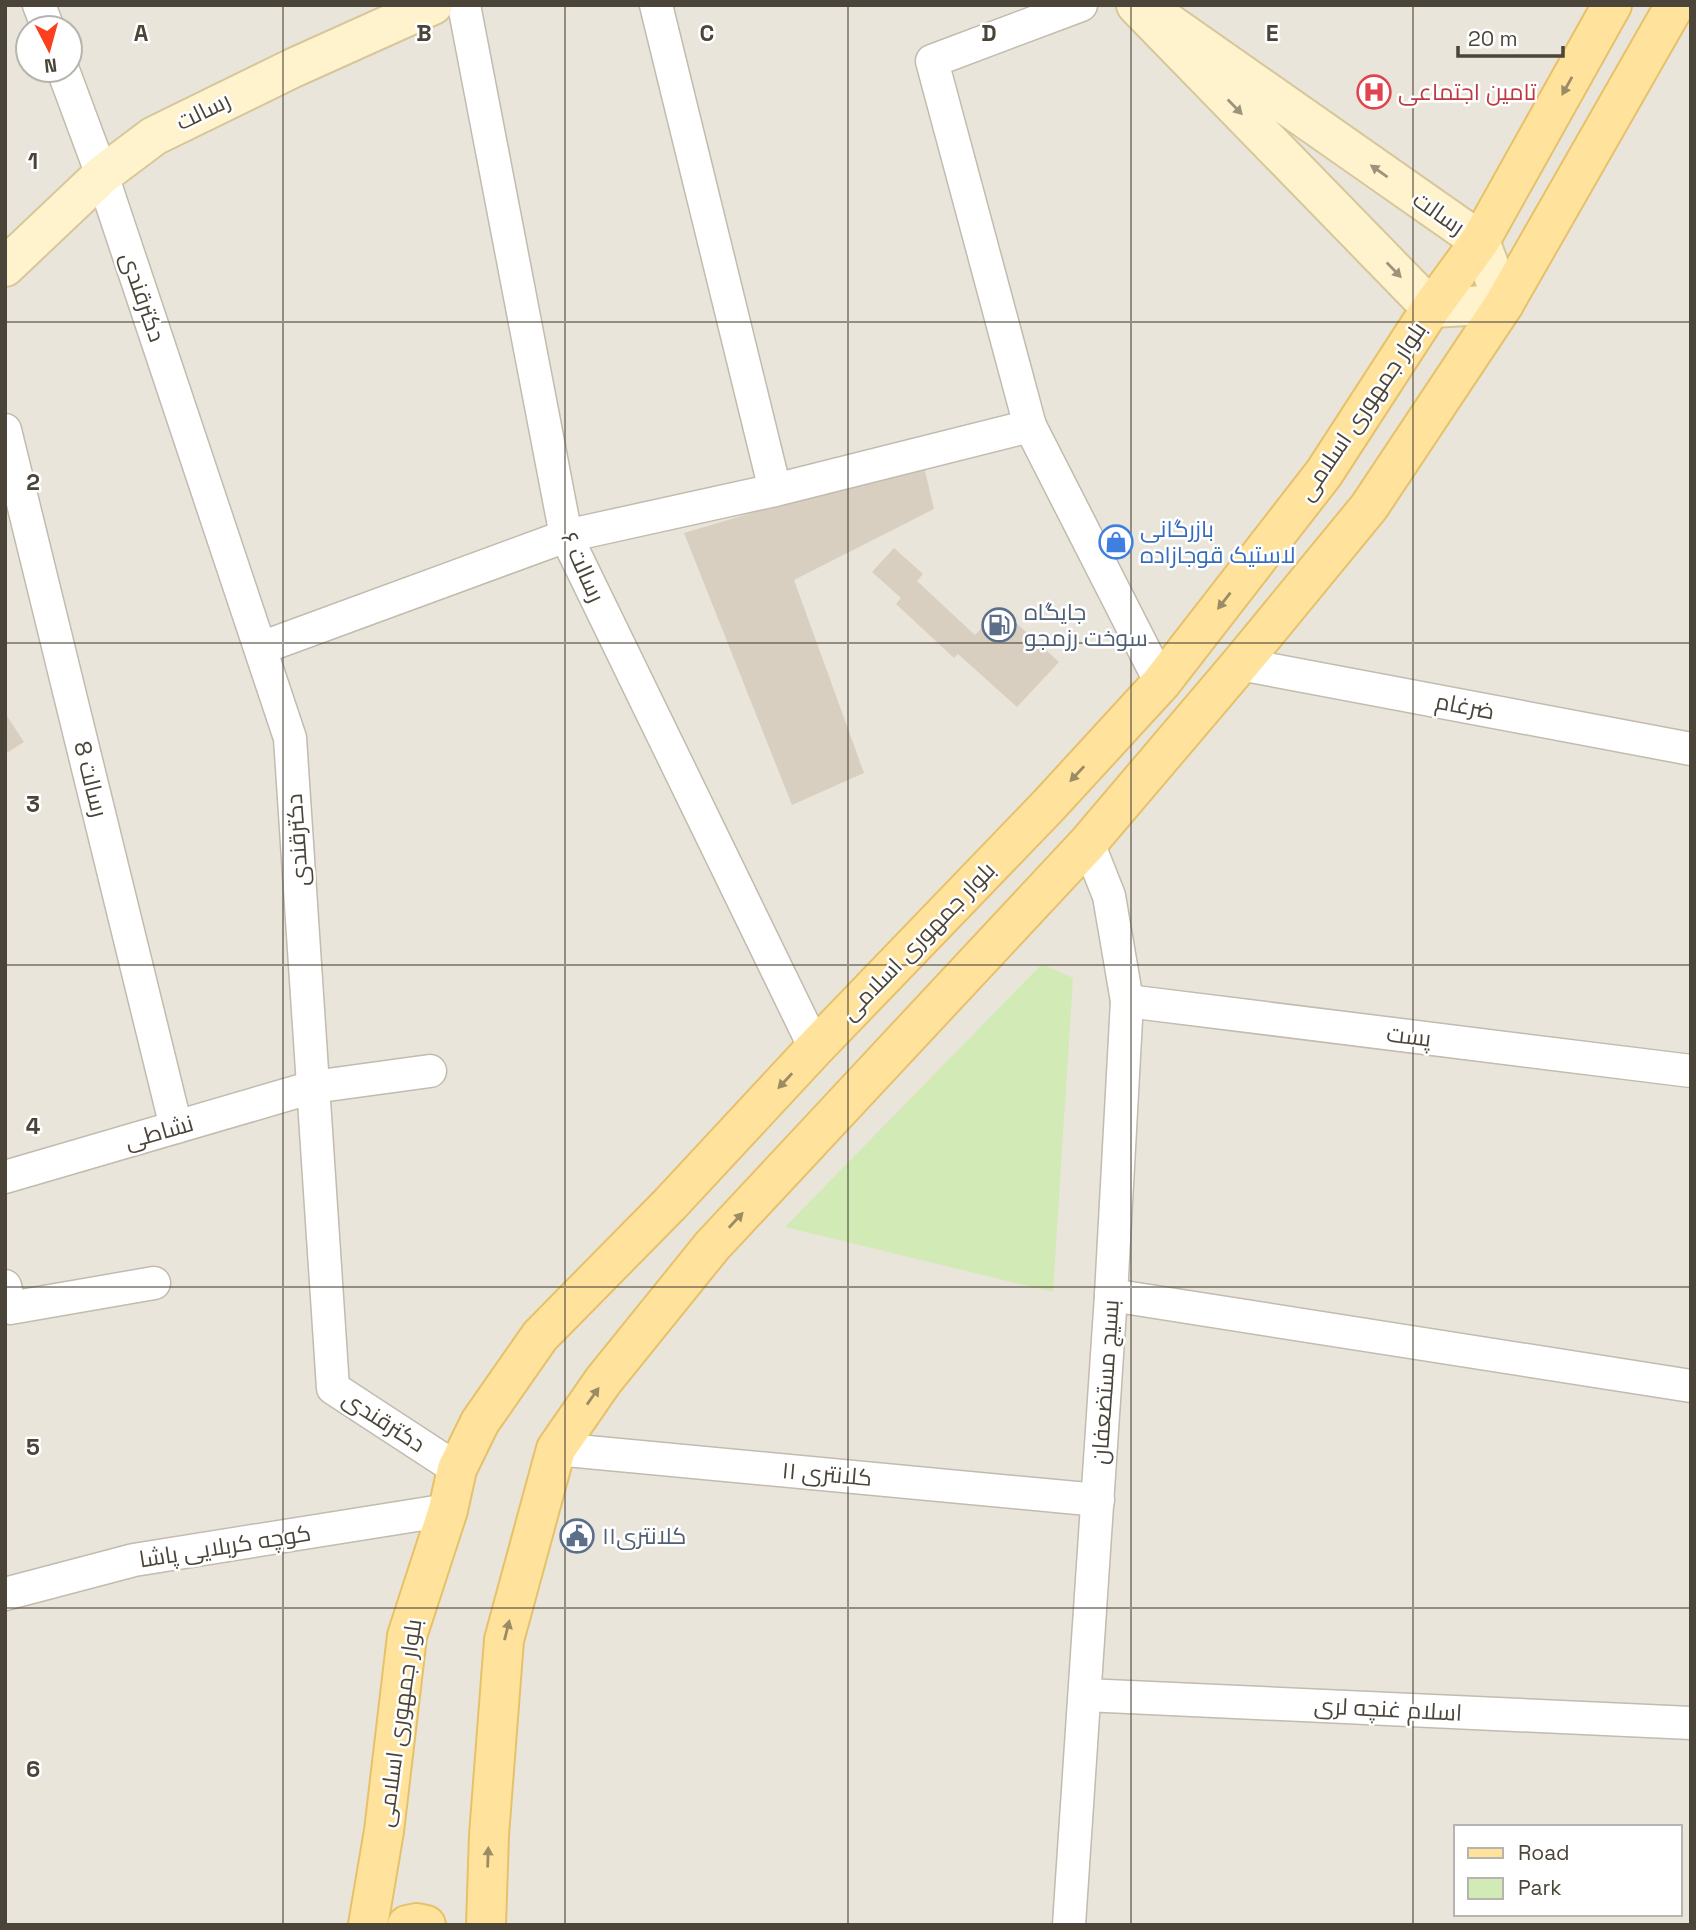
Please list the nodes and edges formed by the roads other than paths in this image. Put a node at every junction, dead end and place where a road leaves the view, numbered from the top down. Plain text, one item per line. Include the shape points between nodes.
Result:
1 (464, 5) edge
2 (656, 5) edge
3 (1081, 5) edge
4 (1136, 5) edge
5 (1143, 5) edge
6 (1612, 5) edge
7 (1675, 5) edge
8 (411, 10) edge
9 (68, 84) edge
10 (102, 175) junction
11 (1480, 242) junction
12 (5, 267) edge
13 (1504, 304) junction
14 (1431, 308) junction
15 (1030, 426) junction
16 (5, 430) edge
17 (775, 491) junction
18 (566, 537) junction
19 (261, 648) junction
20 (1240, 664) junction
21 (1161, 684) junction
22 (1691, 749) edge
23 (1088, 843) junction
24 (1127, 1001) junction
25 (815, 1048) junction
26 (430, 1071) dead end
27 (1691, 1072) edge
28 (313, 1087) junction
29 (176, 1127) junction
30 (5, 1177) edge
31 (155, 1283) dead end
32 (5, 1286) edge
33 (1111, 1295) junction
34 (1691, 1386) edge
35 (556, 1449) junction
36 (457, 1469) junction
37 (1098, 1500) junction
38 (448, 1510) junction
39 (5, 1594) edge
40 (1085, 1695) junction
41 (1691, 1723) edge
42 (368, 1925) edge
43 (407, 1925) edge
44 (426, 1925) edge
45 (486, 1925) edge
46 (1069, 1925) edge

1 - 18 street, رسالت ۶
2 - 17 street
3 - 15 street via 932,61
4 -> 14 main road
11 -> 5 main road, رسالت
6 -> 11 main road, بلوار جمهوری اسلامی
7 - 13 main road
8 - 10 main road, رسالت via 154,136
9 - 10 street, دکترقندی
10 - 12 main road, رسالت
10 - 19 street, دکترقندی
11 - 13 main road, رسالت
11 - 14 main road, بلوار جمهوری اسلامی
13 - 14 main road
13 - 20 main road via 1369,506
14 -> 21 main road, بلوار جمهوری اسلامی via 1324,473
15 - 17 street
15 - 21 street
16 - 29 street, رسالت 8
17 - 18 street
18 - 19 street
18 - 25 street, رسالت ۶
19 - 28 street, دکترقندی via 290,738
20 - 22 street, ضرغام
20 - 23 main road
21 -> 25 main road, بلوار جمهوری اسلامی
23 - 24 street, بسیج مستضعفان via 1110,896
35 -> 23 main road via 603,1381 712,1246
24 - 27 street, پست
24 - 33 street, بسیج مستضعفان
25 -> 36 main road, بلوار جمهوری اسلامی via 540,1336 480,1422
26 - 28 street, نشاطی
28 - 29 street, نشاطی
28 - 36 street, دکترقندی via 334,1388
29 - 30 street, نشاطی
31 - 32 street via 10,1308
33 - 34 street
33 - 37 street, بسیج مستضعفان
35 - 37 street, کلانتری ۱۱
45 -> 35 main road via 504,1640
36 - 38 main road, بلوار جمهوری اسلامی
37 - 40 street, بسیج مستضعفان
38 - 39 street, کوچه کربلایی پاشا via 134,1560
38 - 42 main road, بلوار جمهوری اسلامی via 407,1636
40 - 41 street, اسلام غنچه لری
40 - 46 street, بسیج مستضعفان
43 - 44 main road

